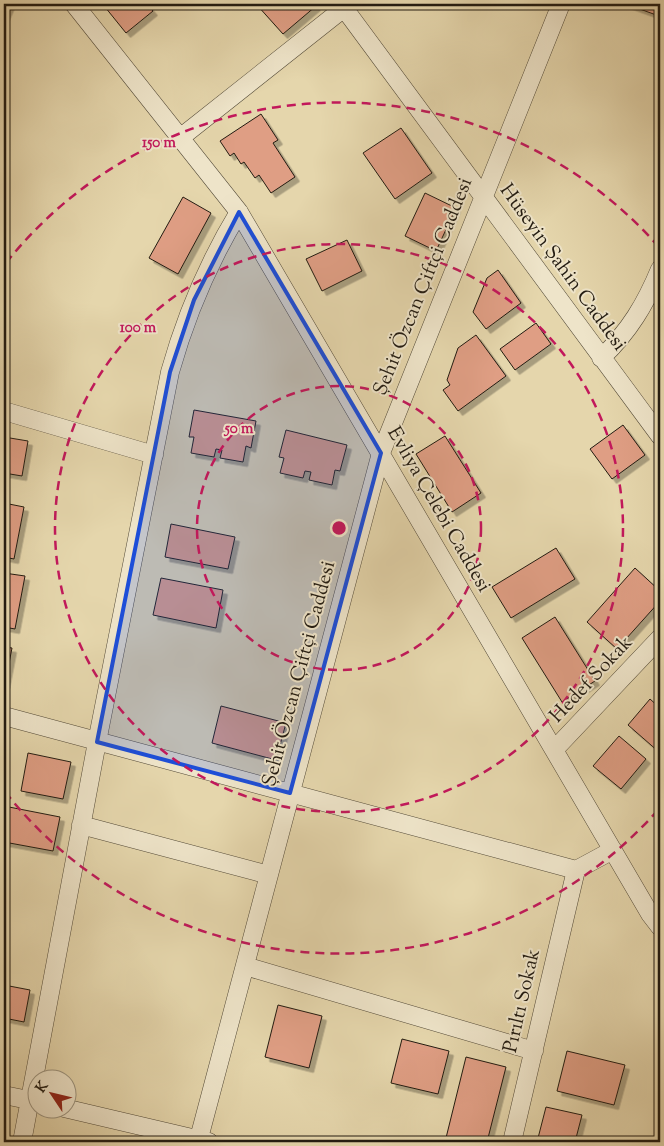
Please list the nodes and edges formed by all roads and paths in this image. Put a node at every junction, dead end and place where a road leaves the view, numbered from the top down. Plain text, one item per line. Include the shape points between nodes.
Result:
1 (74, 4) edge
2 (561, 4) edge
3 (343, 6) edge
4 (180, 138) junction
5 (483, 197) junction
6 (239, 212) junction
7 (660, 269) edge
8 (601, 358) junction
9 (4, 411) edge
10 (660, 436) edge
11 (380, 453) junction
12 (154, 455) junction
13 (660, 638) edge
14 (4, 716) edge
15 (97, 742) junction
16 (554, 750) junction
17 (290, 793) junction
18 (81, 825) junction
19 (613, 850) junction
20 (576, 870) junction
21 (269, 875) junction
22 (660, 927) edge
23 (245, 966) junction
24 (534, 1051) junction
25 (39, 1068) edge
26 (4, 1095) edge
27 (28, 1101) edge
28 (78, 1111) edge
29 (29, 1118) edge
30 (202, 1141) edge
31 (22, 1142) edge
32 (512, 1142) edge

1 - 4 street, Evliya Çelebi Caddesi
2 - 5 street, Şehit Özcan Çiftçi Caddesi
3 - 4 street
3 - 5 street, Hüseyin Şahin Caddesi
4 - 6 street, Evliya Çelebi Caddesi
5 - 8 street, Hüseyin Şahin Caddesi
5 - 11 street, Şehit Özcan Çiftçi Caddesi
6 - 11 street, Evliya Çelebi Caddesi
6 - 12 street via 207,270 180,336
7 - 8 street via 645,304
8 - 10 street, Hüseyin Şahin Caddesi
9 - 12 street
11 - 16 street, Evliya Çelebi Caddesi
11 - 17 street, Şehit Özcan Çiftçi Caddesi
12 - 15 street
13 - 16 street, Hedef Sokak
14 - 15 street
15 - 17 street
15 - 18 street
16 - 19 street, Evliya Çelebi Caddesi
17 - 20 street
17 - 21 street, Şehit Özcan Çiftçi Caddesi
18 - 21 street
18 - 25 street
19 - 20 street
19 - 22 street, Evliya Çelebi Caddesi
20 - 24 street, Pırıltı Sokak
21 - 23 street, Şehit Özcan Çiftçi Caddesi
23 - 24 street
23 - 30 street, Şehit Özcan Çiftçi Caddesi
24 - 32 street, Pırıltı Sokak
26 - 27 street
28 - 30 street
29 - 31 street

